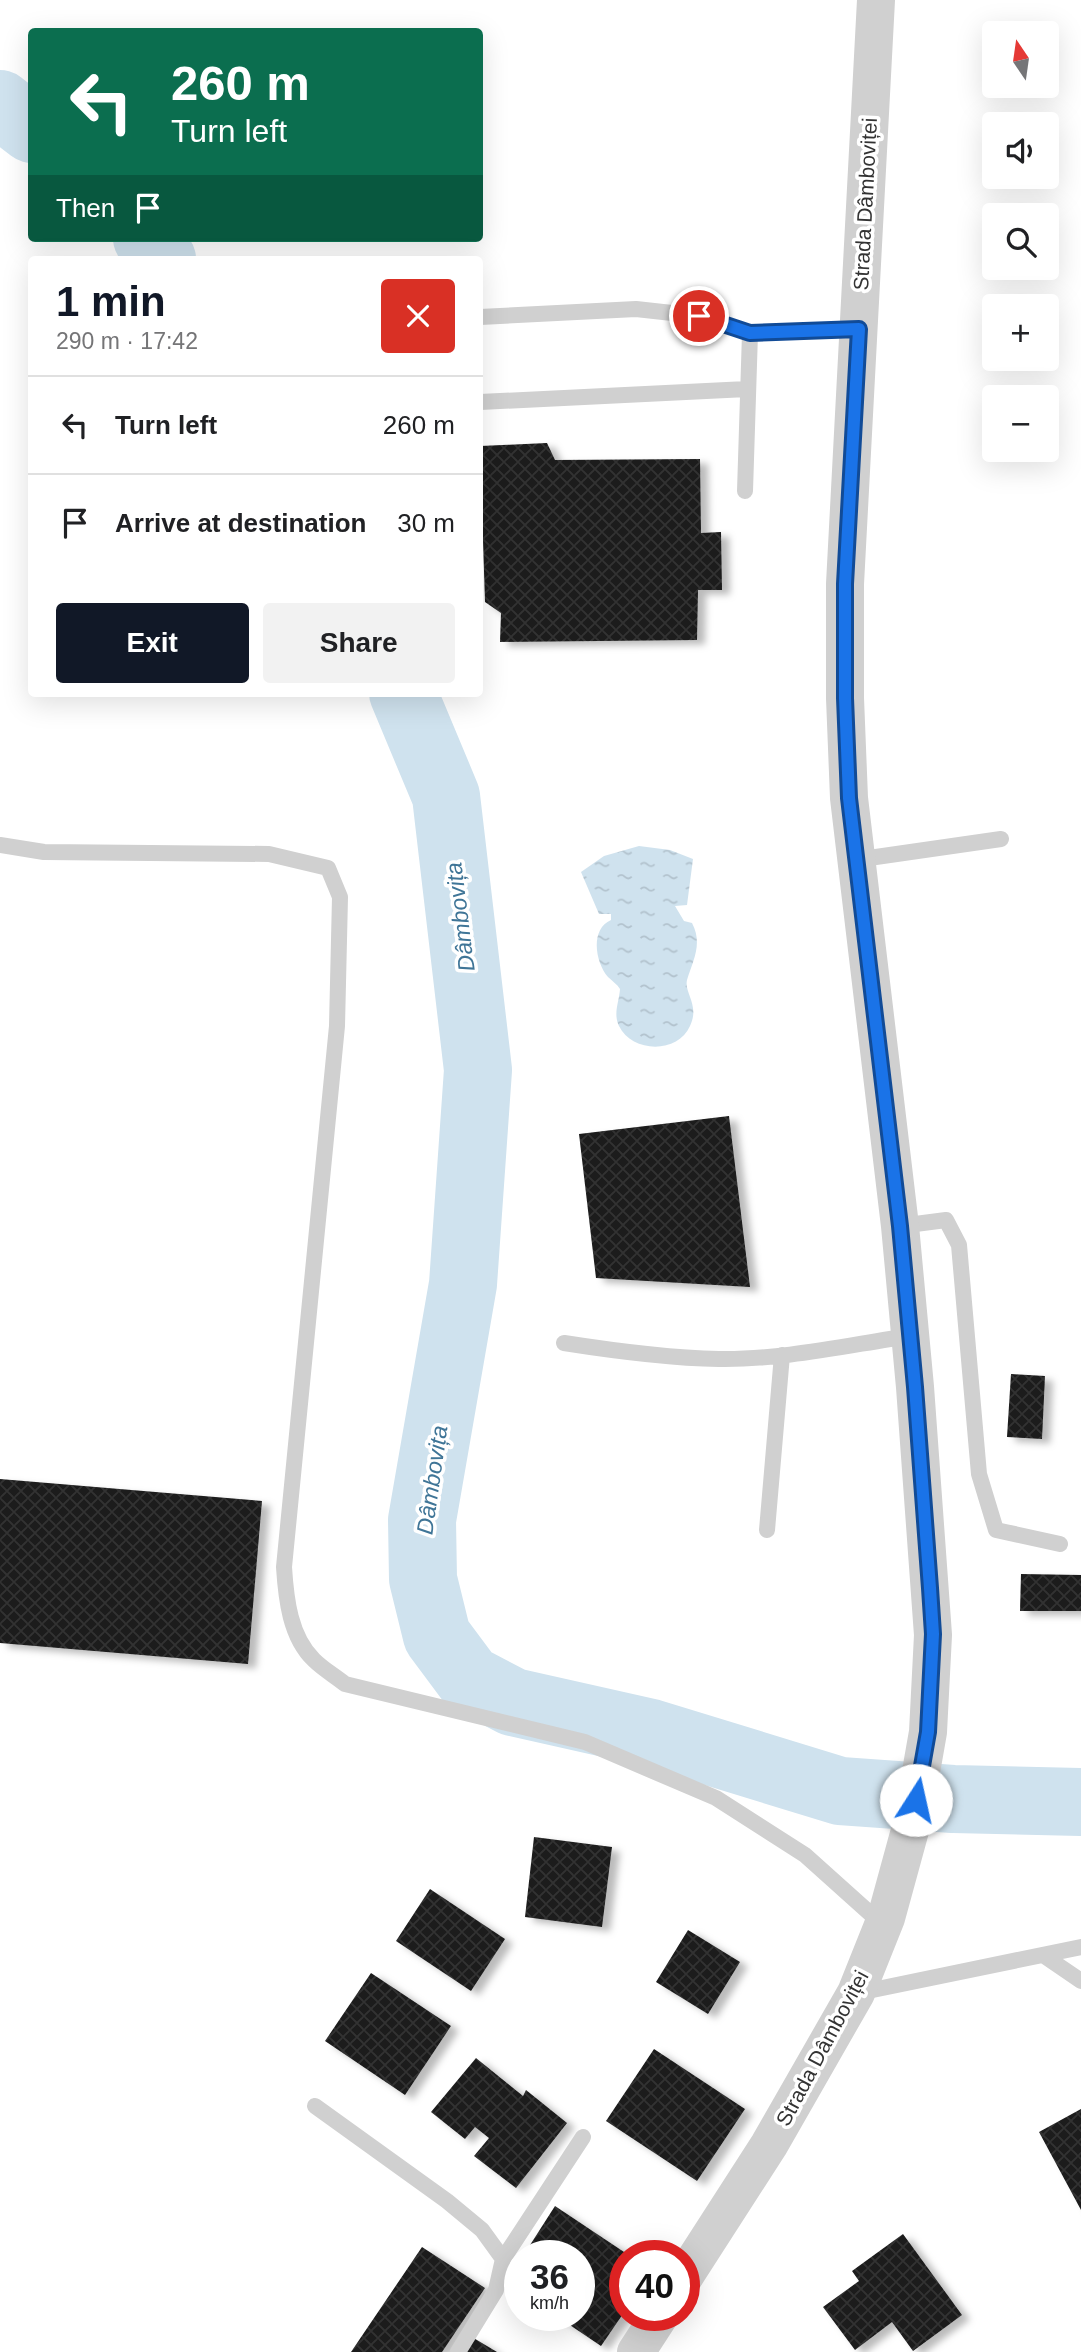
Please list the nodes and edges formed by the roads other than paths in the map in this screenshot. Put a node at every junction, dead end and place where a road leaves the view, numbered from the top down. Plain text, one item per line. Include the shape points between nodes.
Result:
1 (876, 0) edge
2 (483, 317) edge
3 (859, 329) junction
4 (750, 333) junction
5 (747, 389) junction
6 (483, 402) edge
7 (745, 491) dead end
8 (1001, 839) dead end
9 (0, 845) edge
10 (856, 860) junction
11 (900, 1226) junction
12 (910, 1336) junction
13 (564, 1343) dead end
14 (782, 1354) junction
15 (767, 1530) dead end
16 (1060, 1544) dead end
17 (885, 1921) junction
18 (1081, 1947) edge
19 (1043, 1955) junction
20 (1081, 1981) edge
21 (856, 1993) junction
22 (315, 2106) dead end
23 (583, 2137) dead end
24 (700, 2252) edge
25 (503, 2259) junction
26 (650, 2331) edge
27 (458, 2352) edge
28 (636, 2352) edge

1 - 3 street, Strada Dâmboviței
2 - 4 lane via 636,309 699,316
3 - 4 lane
3 - 10 street, Strada Dâmboviței via 845,584 845,698
4 - 5 lane
5 - 6 lane
5 - 7 lane
8 - 10 lane
9 - 17 lane via 44,852 269,854 328,868 340,897 337,1026 284,1567 293,1627 312,1659 345,1684 585,1742 716,1798 804,1855
10 - 11 street, Strada Dâmboviței
11 - 12 street, Strada Dâmboviței
11 - 16 lane via 947,1220 959,1245 979,1474 996,1530
12 - 14 lane
12 - 17 street, Strada Dâmboviței via 933,1634 928,1732 912,1823
13 - 14 lane via 720,1359
14 - 15 lane
17 - 21 street, Strada Dâmboviței
18 - 19 lane
19 - 20 lane
19 - 21 lane
21 - 24 street, Strada Dâmboviței via 769,2146
22 - 25 lane via 482,2230
23 - 25 lane
25 - 27 lane via 496,2290
26 - 28 street

